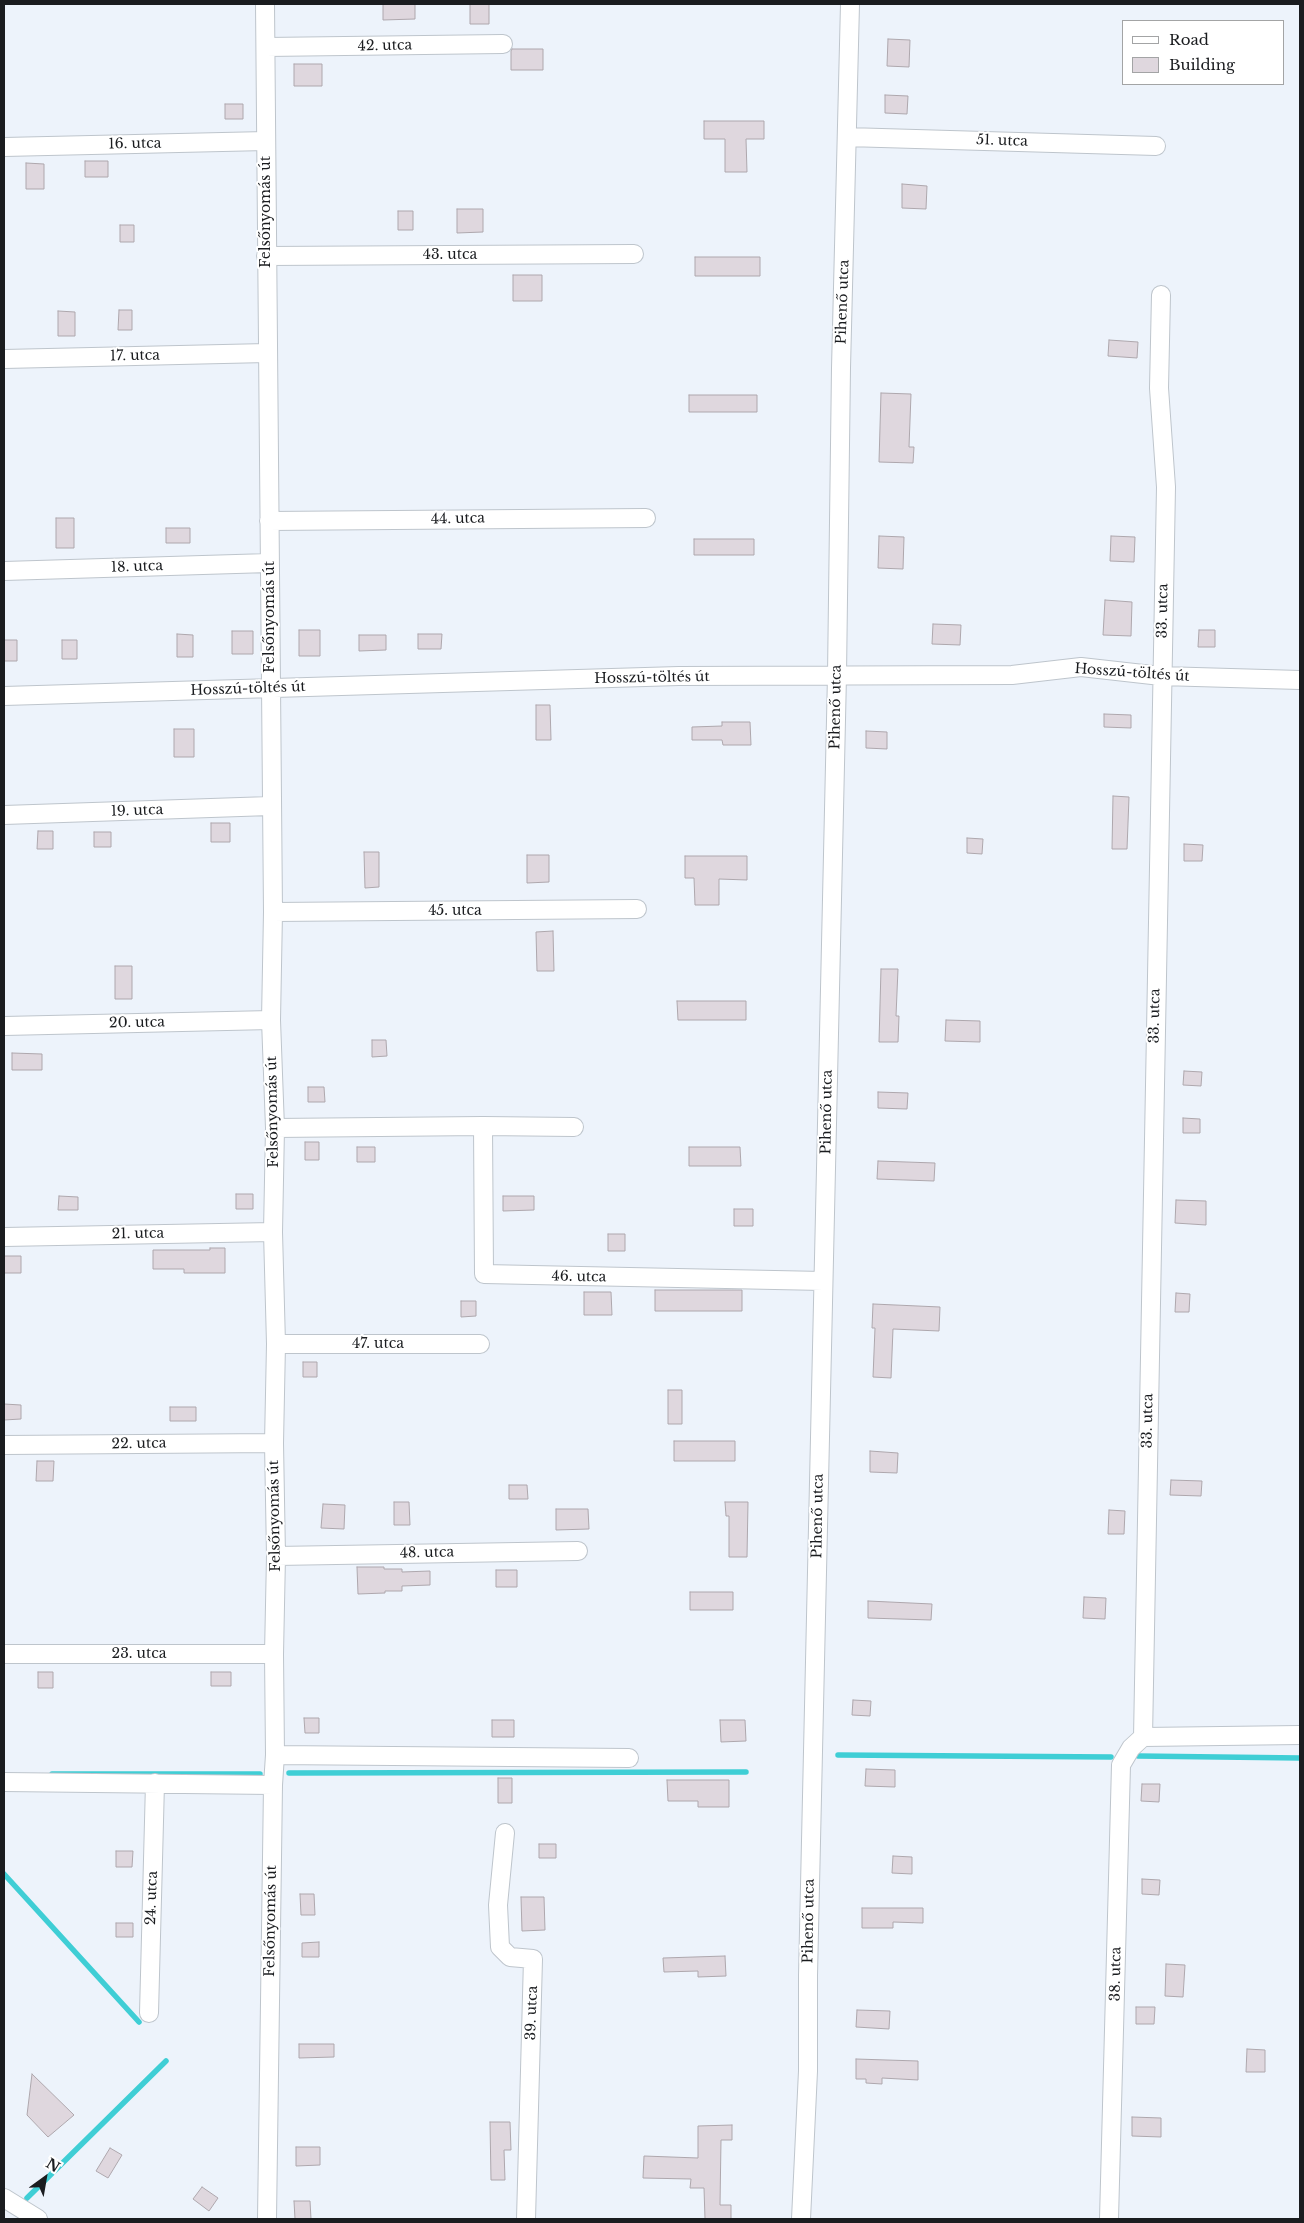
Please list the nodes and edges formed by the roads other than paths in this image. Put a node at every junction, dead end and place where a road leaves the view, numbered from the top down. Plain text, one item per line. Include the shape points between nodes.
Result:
1 (265, 4) edge
2 (850, 4) edge
3 (503, 44) dead end
4 (266, 47) junction
5 (847, 137) junction
6 (266, 141) junction
7 (1156, 146) dead end
8 (4, 147) edge
9 (634, 254) dead end
10 (266, 256) junction
11 (1161, 295) dead end
12 (267, 353) junction
13 (4, 359) edge
14 (646, 518) dead end
15 (269, 521) junction
16 (269, 563) junction
17 (4, 571) edge
18 (837, 675) junction
19 (1161, 676) junction
20 (1300, 680) edge
21 (270, 689) junction
22 (4, 696) edge
23 (270, 806) junction
24 (4, 815) edge
25 (637, 909) dead end
26 (272, 912) junction
27 (271, 1020) junction
28 (4, 1026) edge
29 (483, 1126) junction
30 (574, 1127) dead end
31 (275, 1128) junction
32 (273, 1232) junction
33 (4, 1236) edge
34 (823, 1281) junction
35 (276, 1344) junction
36 (480, 1344) dead end
37 (274, 1443) junction
38 (4, 1446) edge
39 (578, 1551) dead end
40 (276, 1556) junction
41 (4, 1654) edge
42 (274, 1654) junction
43 (1300, 1735) edge
44 (1143, 1737) junction
45 (275, 1755) junction
46 (629, 1758) dead end
47 (4, 1782) edge
48 (155, 1783) junction
49 (273, 1785) junction
50 (505, 1833) dead end
51 (149, 2013) dead end
52 (4, 2198) edge
53 (38, 2219) edge
54 (266, 2219) edge
55 (526, 2219) edge
56 (801, 2219) edge
57 (1110, 2219) edge

1 - 4 street, Felsőnyomás út
2 - 5 street, Pihenő utca
3 - 4 street, 42. utca
4 - 6 street, Felsőnyomás út
5 - 7 street, 51. utca
5 - 18 street, Pihenő utca
6 - 8 street, 16. utca
6 - 10 street, Felsőnyomás út
9 - 10 street, 43. utca
10 - 12 street, Felsőnyomás út
11 - 19 street, 33. utca via 1159,388 1166,487
12 - 13 street, 17. utca
12 - 15 street, Felsőnyomás út
14 - 15 street, 44. utca
15 - 16 street, Felsőnyomás út
16 - 17 street, 18. utca
16 - 21 street, Felsőnyomás út
18 - 19 street, Hosszú-töltés út via 1012,675 1081,667
18 - 21 street, Hosszú-töltés út via 679,676
18 - 34 street, Pihenő utca
19 - 20 street, Hosszú-töltés út
19 - 44 street, 33. utca
21 - 22 street, Hosszú-töltés út
21 - 23 street, Felsőnyomás út
23 - 24 street, 19. utca
23 - 26 street, Felsőnyomás út
25 - 26 street, 45. utca
26 - 27 street, Felsőnyomás út
27 - 28 street, 20. utca
27 - 31 street, Felsőnyomás út
29 - 30 street
29 - 31 street
29 - 34 street, 46. utca via 484,1274
31 - 32 street, Felsőnyomás út
32 - 33 street, 21. utca
32 - 35 street, Felsőnyomás út
34 - 56 street, Pihenő utca via 808,2071
35 - 36 street, 47. utca
35 - 37 street, Felsőnyomás út
37 - 38 street, 22. utca
37 - 40 street, Felsőnyomás út
39 - 40 street, 48. utca
40 - 42 street, Felsőnyomás út
41 - 42 street, 23. utca
42 - 45 street, Felsőnyomás út
43 - 44 street
44 - 57 street, 38. utca via 1131,1748 1121,1765
45 - 46 street
45 - 49 street, Felsőnyomás út
47 - 48 street
48 - 49 street
48 - 51 street, 24. utca
49 - 54 street, Felsőnyomás út
50 - 55 street, 39. utca via 498,1905 500,1947 510,1957 534,1959
52 - 53 street

